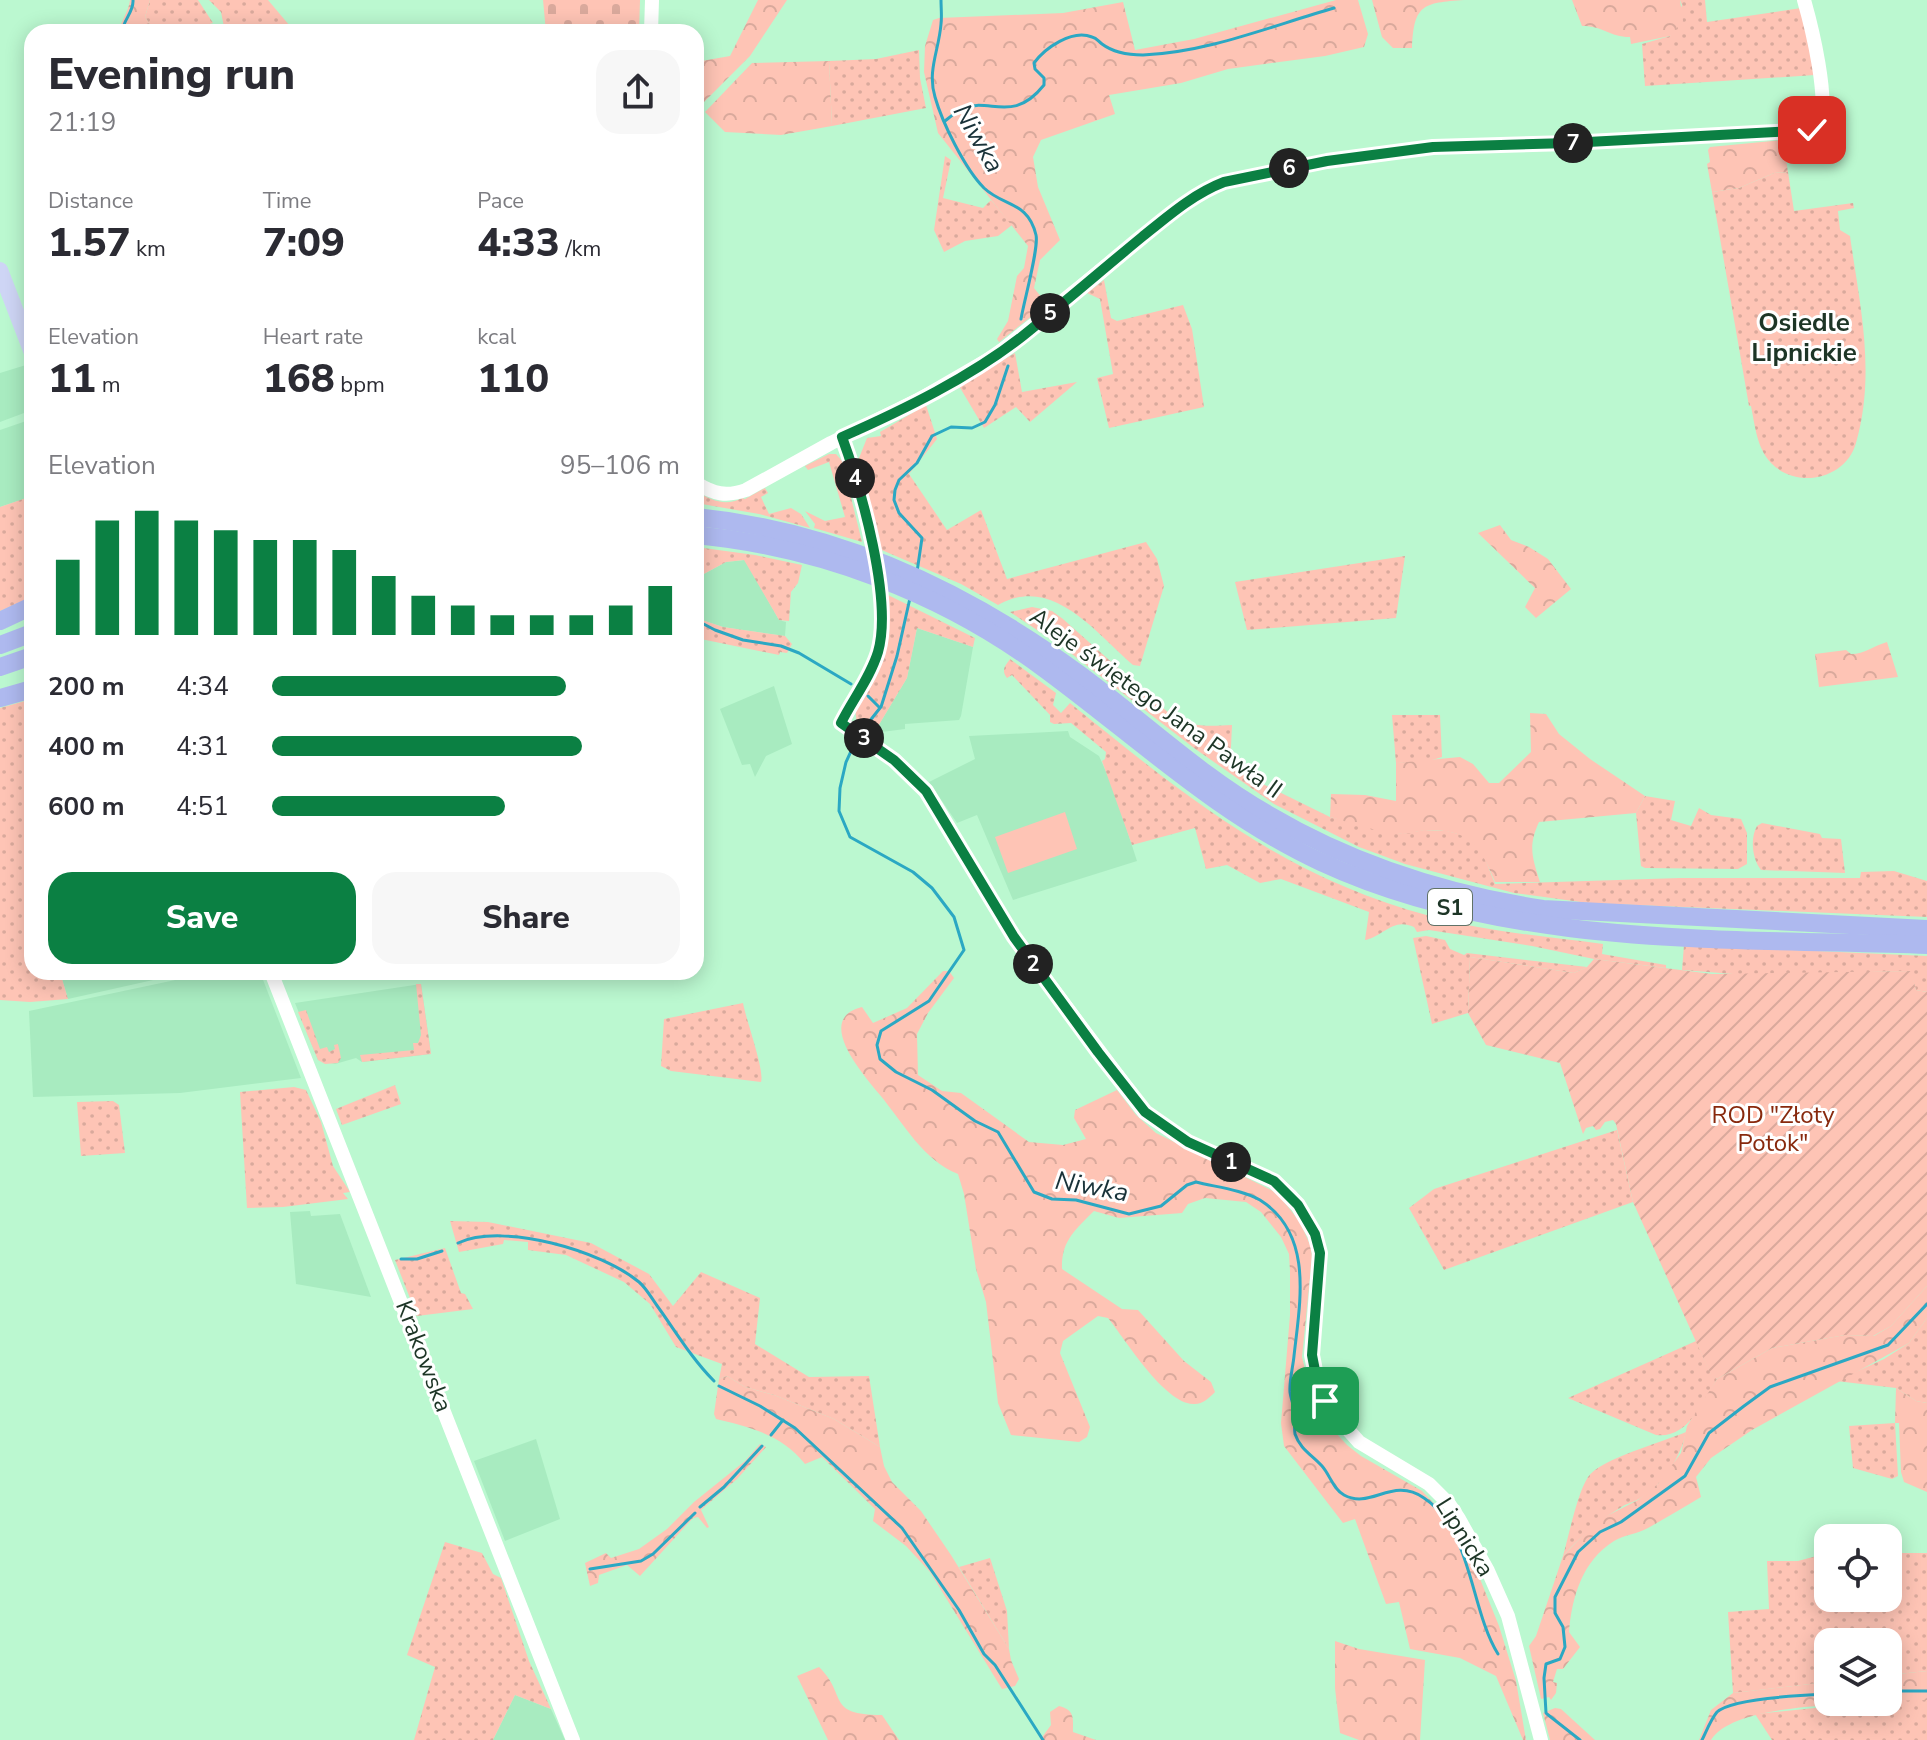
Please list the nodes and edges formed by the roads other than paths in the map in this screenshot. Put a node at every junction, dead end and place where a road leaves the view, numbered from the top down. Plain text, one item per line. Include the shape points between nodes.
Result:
1 (652, 0) edge
2 (1804, 0) edge
3 (651, 24) edge
4 (0, 270) edge
5 (24, 332) edge
6 (842, 437) junction
7 (704, 487) edge
8 (704, 518) edge
9 (704, 536) edge
10 (24, 610) edge
11 (0, 621) edge
12 (24, 636) edge
13 (0, 645) edge
14 (24, 659) edge
15 (1046, 659) junction
16 (0, 667) edge
17 (24, 691) edge
18 (0, 698) edge
19 (1927, 929) edge
20 (1927, 945) edge
21 (274, 980) edge
22 (573, 1740) edge
23 (1541, 1740) edge

1 - 3 street
2 - 6 street via 1817,56 1822,116 1816,128 1736,136 1433,147 1224,182 1179,207 996,355
4 - 5 main road
6 - 7 street via 746,490 717,494
6 - 23 street, Lipnicka via 877,568 883,620 871,671 846,727 926,791 1014,937 1145,1112 1188,1142 1274,1181 1298,1205 1320,1253 1311,1345 1321,1393 1359,1442 1429,1484 1459,1519 1508,1616
8 - 15 highway, Aleje świętego Jana Pawła II / S1 via 773,529 890,565 978,607
9 - 15 highway, Aleje świętego Jana Pawła II / S1 via 770,546 852,568 927,598
10 - 11 highway
12 - 13 highway
14 - 16 highway
15 - 19 highway, Aleje świętego Jana Pawła II / S1 via 1239,797 1325,845 1408,879 1543,909
15 - 20 highway, Aleje świętego Jana Pawła II / S1 via 1176,772 1230,811 1320,861 1410,896 1482,915 1582,930
17 - 18 highway
21 - 22 street, Krakowska

